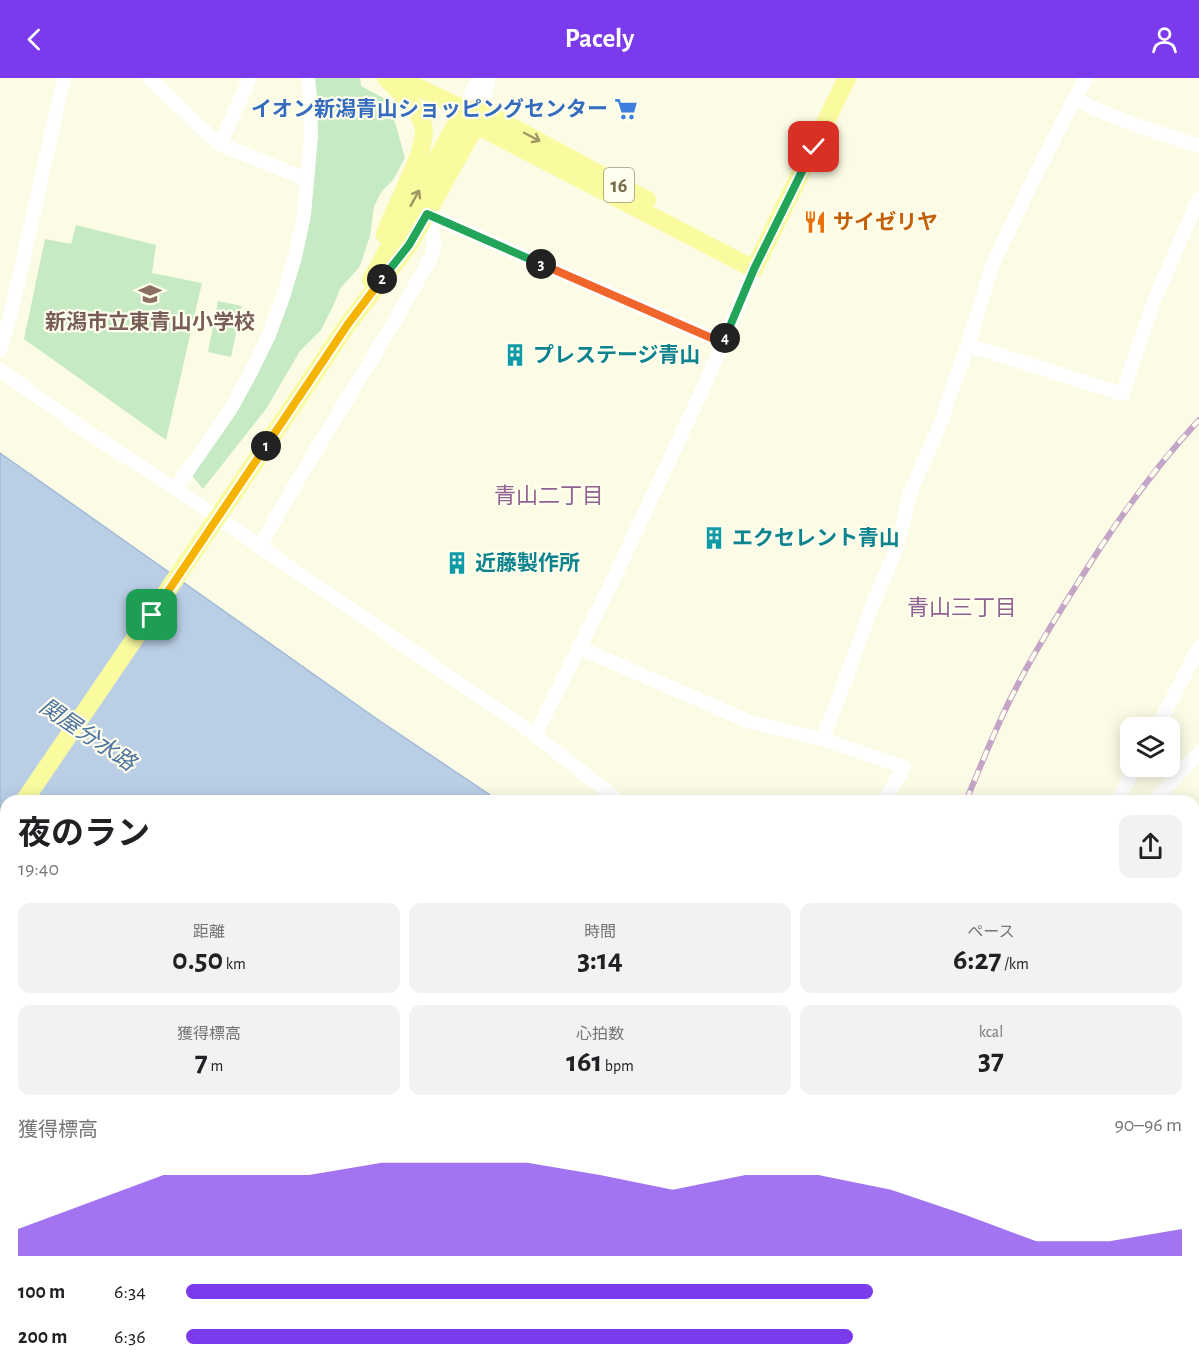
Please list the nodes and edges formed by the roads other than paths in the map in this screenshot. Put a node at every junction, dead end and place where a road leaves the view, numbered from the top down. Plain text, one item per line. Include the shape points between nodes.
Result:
1 (64, 78) edge
2 (150, 78) edge
3 (250, 78) edge
4 (308, 78) edge
5 (386, 78) edge
6 (397, 78) edge
7 (479, 78) edge
8 (489, 78) edge
9 (848, 78) edge
10 (1086, 78) edge
11 (1074, 99) junction
12 (474, 115) junction
13 (220, 144) junction
14 (1199, 146) edge
15 (306, 179) junction
16 (1199, 198) edge
17 (424, 218) junction
18 (756, 264) junction
19 (374, 275) junction
20 (348, 324) junction
21 (723, 343) junction
22 (968, 345) junction
23 (0, 350) edge
24 (0, 370) edge
25 (175, 489) junction
26 (260, 547) junction
27 (1199, 647) edge
28 (580, 648) junction
29 (1164, 717) edge
30 (535, 735) junction
31 (822, 739) junction
32 (1199, 753) edge
33 (1130, 777) edge
34 (28, 795) edge
35 (611, 795) edge
36 (888, 795) edge
37 (1121, 795) edge
38 (1160, 795) edge

1 - 23 street
2 - 13 street
3 - 13 street
4 - 15 street via 311,136
5 - 19 main road via 417,111 424,127 424,140 388,223
6 - 12 main road
7 - 12 street
8 - 12 street
9 - 18 main road
10 - 11 street
11 - 14 street via 1125,122
11 - 22 street via 992,266
12 - 17 main road
12 - 18 main road, 16
19 -> 12 main road
13 - 15 street
15 - 25 street via 304,215 295,256 269,335 230,410
16 - 22 street via 1154,301 1122,394
17 - 20 main road via 409,245
17 - 21 street
17 - 26 street via 435,240 432,255
18 - 21 street
19 - 20 main road
20 - 34 main road
21 - 28 street
22 - 31 street via 942,420 910,493 897,547
24 - 25 street
25 - 26 street
26 - 30 street
27 - 29 street
28 - 30 street
28 - 31 street via 750,722
30 - 35 street
31 - 36 street via 904,767
32 - 38 street
33 - 37 street

